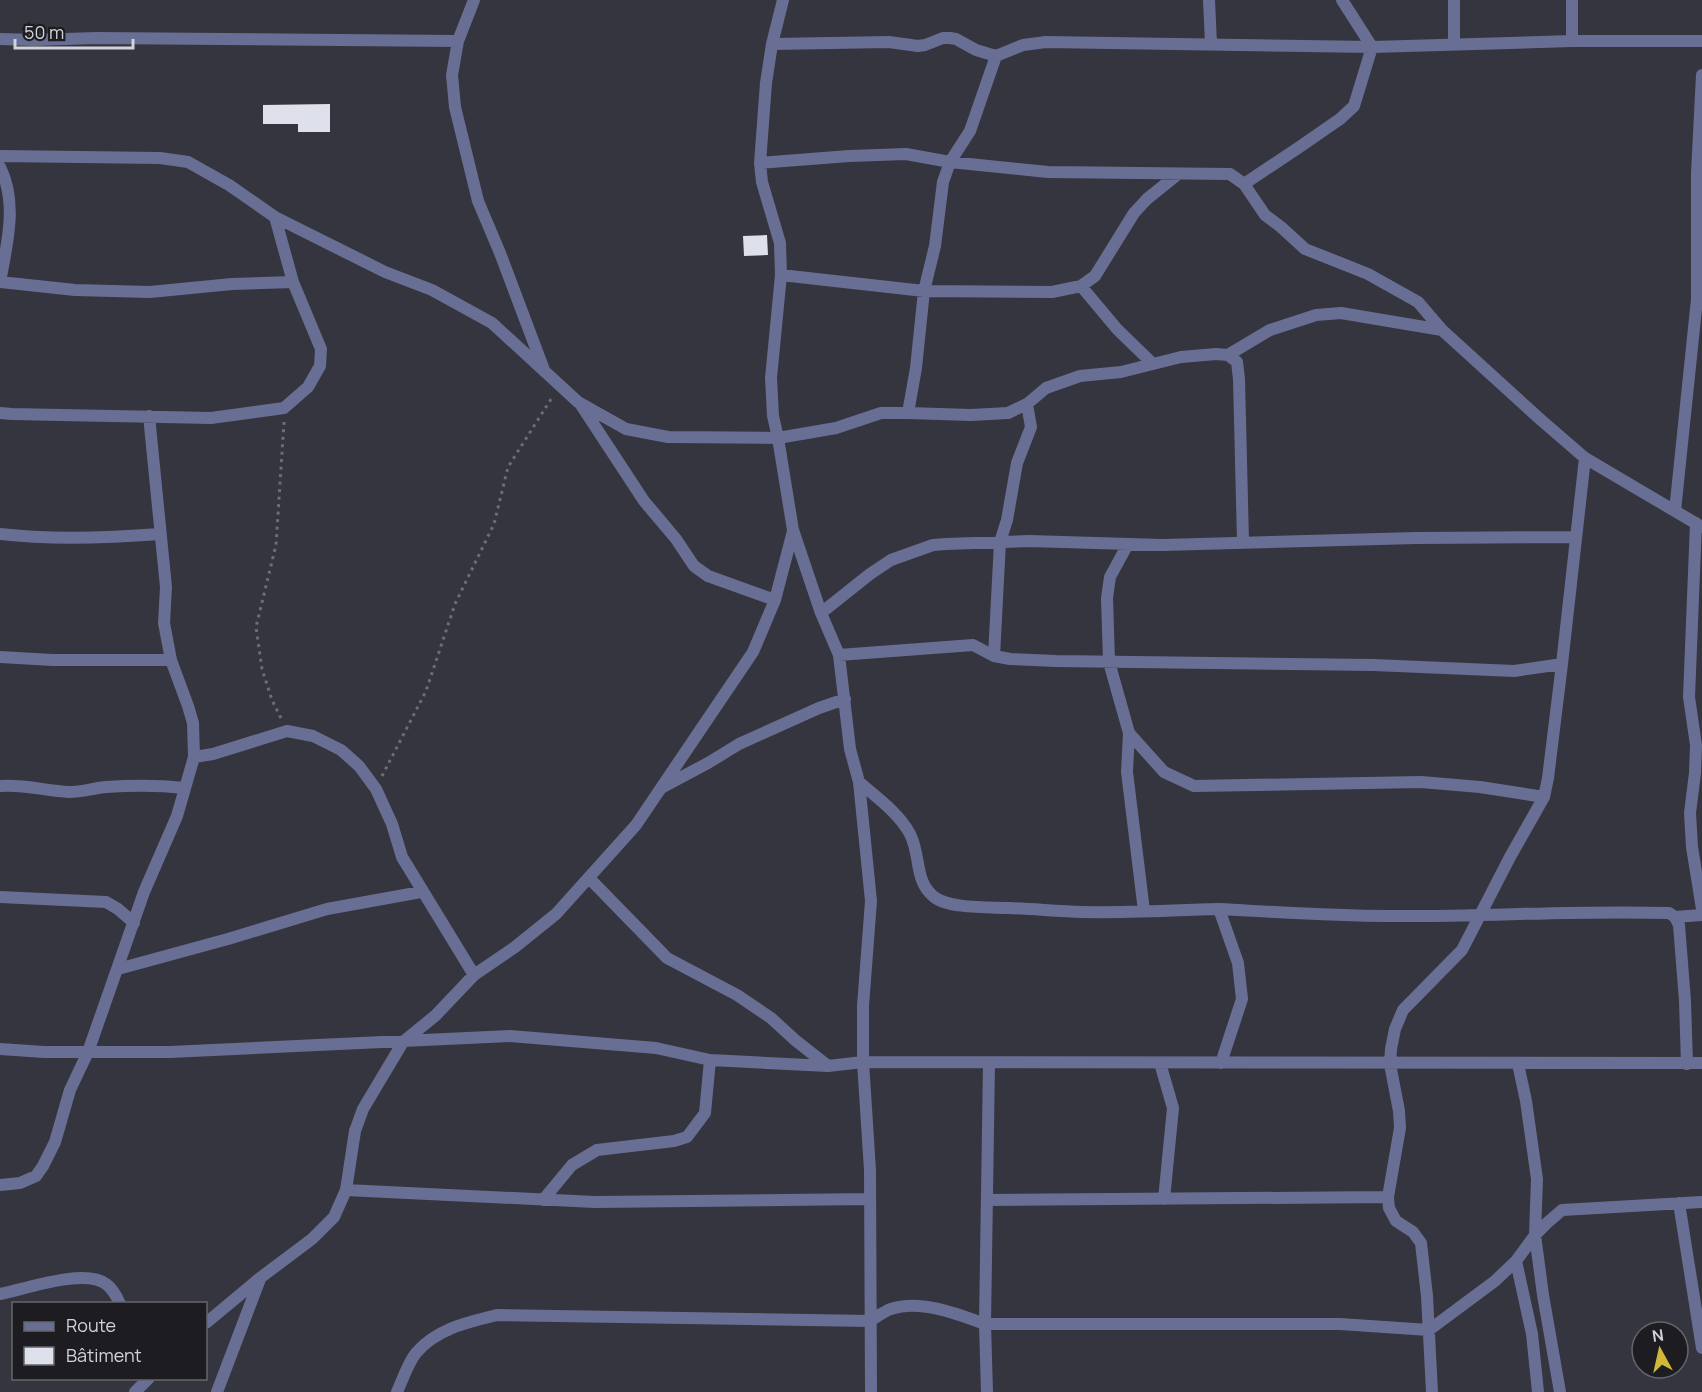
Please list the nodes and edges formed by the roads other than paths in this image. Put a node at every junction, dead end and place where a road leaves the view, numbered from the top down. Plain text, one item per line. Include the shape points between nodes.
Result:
1 (474, 0) edge
2 (783, 0) edge
3 (1209, 0) edge
4 (1342, 0) edge
5 (1454, 0) edge
6 (1572, 0) edge
7 (0, 39) edge
8 (1572, 40) junction
9 (458, 41) junction
10 (1702, 41) edge
11 (772, 44) junction
12 (1211, 44) junction
13 (1454, 44) junction
14 (1372, 47) junction
15 (996, 57) junction
16 (1702, 75) edge
17 (0, 156) edge
18 (950, 162) junction
19 (760, 163) junction
20 (0, 167) edge
21 (1699, 173) edge
22 (1178, 174) junction
23 (1244, 183) junction
24 (275, 217) junction
25 (781, 275) junction
26 (0, 282) edge
27 (293, 282) junction
28 (1082, 286) junction
29 (924, 291) junction
30 (1700, 300) edge
31 (1442, 330) junction
32 (1228, 355) junction
33 (1691, 358) junction
34 (1153, 364) junction
35 (1702, 367) edge
36 (545, 371) junction
37 (578, 402) junction
38 (1027, 404) junction
39 (0, 413) edge
40 (908, 413) junction
41 (149, 416) junction
42 (778, 438) junction
43 (1585, 458) junction
44 (1675, 511) junction
45 (1699, 525) edge
46 (793, 530) junction
47 (0, 534) edge
48 (160, 534) junction
49 (1576, 537) junction
50 (1000, 542) junction
51 (1243, 542) junction
52 (1128, 544) junction
53 (775, 600) junction
54 (821, 613) junction
55 (839, 655) junction
56 (994, 656) junction
57 (0, 657) edge
58 (171, 660) junction
59 (1109, 662) junction
60 (1562, 664) junction
61 (845, 699) junction
62 (1129, 733) junction
63 (194, 757) junction
64 (859, 782) junction
65 (0, 786) edge
66 (662, 787) junction
67 (185, 788) junction
68 (1544, 797) junction
69 (589, 878) junction
70 (421, 892) junction
71 (0, 897) edge
72 (1219, 909) junction
73 (1702, 909) edge
74 (1144, 911) junction
75 (1702, 915) edge
76 (1480, 916) junction
77 (1675, 917) junction
78 (134, 923) junction
79 (118, 969) junction
80 (474, 975) junction
81 (403, 1042) junction
82 (0, 1049) edge
83 (88, 1052) junction
84 (710, 1060) junction
85 (863, 1062) junction
86 (989, 1063) junction
87 (1160, 1063) junction
88 (1221, 1063) junction
89 (1702, 1063) edge
90 (1390, 1064) junction
91 (1518, 1064) junction
92 (1687, 1064) junction
93 (828, 1066) junction
94 (0, 1185) edge
95 (346, 1190) junction
96 (1388, 1197) junction
97 (870, 1199) junction
98 (1164, 1199) junction
99 (543, 1200) junction
100 (987, 1200) junction
101 (1702, 1202) edge
102 (1679, 1203) junction
103 (1535, 1235) junction
104 (1516, 1262) junction
105 (260, 1278) junction
106 (0, 1294) edge
107 (119, 1302) edge
108 (870, 1321) junction
109 (207, 1322) edge
110 (985, 1324) junction
111 (1429, 1330) junction
112 (1702, 1348) edge
113 (217, 1392) edge
114 (397, 1392) edge
115 (871, 1392) edge
116 (987, 1392) edge
117 (1432, 1392) edge
118 (1538, 1392) edge
119 (1560, 1392) edge

1 - 9 street
2 - 11 street
3 - 12 street
4 - 14 street
5 - 13 street
6 - 8 street
7 - 9 street
8 - 10 street
8 - 13 street
9 - 36 street via 452,75 455,107 478,201
11 - 15 street via 889,42 918,46 950,38
11 - 19 street
12 - 14 street
12 - 15 street via 1046,42 1023,45
13 - 14 street
14 - 23 street via 1354,106
15 - 18 street via 970,131
16 - 21 street
17 - 24 street via 160,158 188,162
18 - 19 street via 906,154
18 - 22 street via 1048,171
18 - 29 street
19 - 25 street via 780,243
20 - 26 street via 10,201
21 - 30 street
22 - 23 street via 1230,174
22 - 28 street via 1134,213 1095,276
23 - 31 street via 1265,215 1305,249 1393,287 1418,302
24 - 27 street
24 - 36 street via 470,310 492,323
25 - 29 street
25 - 42 street via 771,378
26 - 27 street via 150,292
27 - 41 street via 321,349 320,366 308,387 284,408 211,418
28 - 29 street via 1052,292
28 - 34 street via 1117,329
29 - 40 street
30 - 33 street
31 - 32 street via 1341,313 1316,315 1270,330
31 - 43 street
32 - 34 street via 1181,357
32 - 51 street via 1237,362 1239,379
33 - 35 street
33 - 44 street
34 - 38 street via 1080,376 1046,388
36 - 37 street
37 - 42 street via 626,429 668,437
37 - 53 street via 644,501 694,566 708,576
38 - 40 street via 1008,413
38 - 50 street via 1031,427 1017,463
39 - 41 street
40 - 42 street via 881,413 836,428
41 - 48 street
42 - 46 street
43 - 44 street
43 - 49 street
44 - 45 street
45 - 73 street via 1689,698 1696,745 1690,813 1692,847
46 - 53 street
46 - 54 street
47 - 48 street
48 - 58 street via 166,587 164,623
49 - 51 street
49 - 60 street
50 - 52 street
50 - 54 street via 933,545 891,560
50 - 56 street
51 - 52 street
52 - 59 street via 1110,577
53 - 66 street via 753,652
54 - 55 street
55 - 56 street via 973,645
55 - 61 street
56 - 59 street
57 - 58 street
58 - 63 street via 193,723
59 - 60 street via 1514,671
59 - 62 street
60 - 68 street
61 - 64 street via 850,749
61 - 66 street via 739,744
62 - 68 street via 1164,772 1194,786 1420,782
62 - 74 street via 1128,772
63 - 67 street
63 - 70 street via 287,731 313,736 341,750 376,789 402,857
64 - 74 street via 898,817 910,834 921,880 935,898 982,907
64 - 85 street via 872,901
65 - 67 street via 72,792 141,785
66 - 69 street via 636,825
67 - 78 street
68 - 76 street
69 - 80 street via 555,914
69 - 93 street via 667,958 737,995
70 - 79 street via 327,909
70 - 80 street
71 - 78 street via 106,902
72 - 74 street
72 - 76 street
72 - 88 street via 1238,963 1242,999
75 - 77 street
76 - 77 street via 1618,912 1669,913
76 - 90 street via 1462,950 1403,1010 1395,1029
77 - 92 street via 1679,925
78 - 79 street
79 - 83 street
80 - 81 street via 436,1015
81 - 83 street
81 - 84 street via 510,1036 656,1048
81 - 95 street via 363,1109 355,1131
82 - 83 street
83 - 94 street via 43,1166 36,1176
84 - 93 street
84 - 99 street via 705,1113 687,1137 597,1150 572,1165
85 - 86 street
85 - 93 street
85 - 97 street
86 - 87 street
86 - 100 street
87 - 88 street
87 - 98 street via 1173,1108
88 - 90 street
89 - 92 street
90 - 91 street
90 - 96 street via 1400,1128
91 - 92 street
91 - 103 street via 1537,1179
95 - 99 street
95 - 105 street via 334,1217
96 - 98 street
96 - 111 street via 1396,1221 1421,1243
97 - 99 street
97 - 108 street
98 - 100 street
100 - 110 street
101 - 102 street
102 - 103 street via 1563,1210
102 - 112 street
103 - 104 street
103 - 119 street
104 - 111 street
104 - 118 street via 1532,1334
105 - 109 street
105 - 113 street
106 - 107 street via 70,1278 91,1279 105,1283
108 - 110 street via 891,1309 911,1305 947,1311
108 - 114 street via 497,1315 460,1324 435,1337 416,1354
108 - 115 street
110 - 111 street via 1340,1324
110 - 116 street
111 - 117 street

